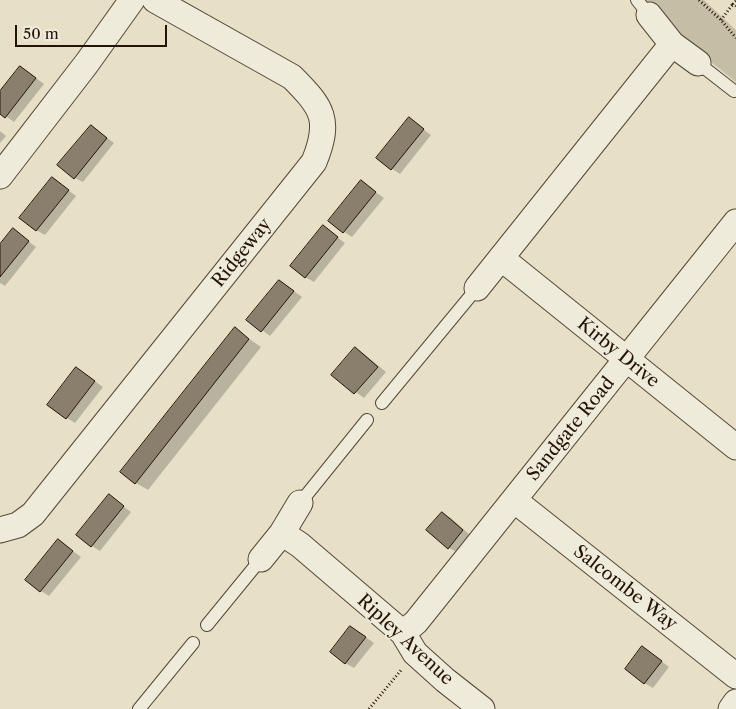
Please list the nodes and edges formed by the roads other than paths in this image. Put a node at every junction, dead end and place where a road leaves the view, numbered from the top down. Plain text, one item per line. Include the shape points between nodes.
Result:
1 (132, 0) edge
2 (155, 0) edge
3 (643, 8) edge
4 (672, 44) junction
5 (698, 63) joint
6 (734, 91) dead end
7 (0, 176) edge
8 (736, 222) edge
9 (501, 258) junction
10 (477, 288) joint
11 (627, 360) junction
12 (382, 403) dead end
13 (367, 420) dead end
14 (736, 447) edge
15 (514, 500) junction
16 (300, 503) joint
17 (0, 530) edge
18 (282, 533) junction
19 (261, 560) joint
20 (207, 625) dead end
21 (193, 643) dead end
22 (409, 643) junction
23 (736, 676) edge
24 (736, 702) edge
25 (139, 709) edge
26 (482, 709) edge
27 (731, 709) edge

1 - 7 street
2 - 17 street, Ridgeway via 292,77 318,107 324,122 322,142 314,162 33,514 18,525
3 - 4 street
4 - 5 street
4 - 9 street
5 - 6 lane
8 - 11 street, Sandgate Road
9 - 10 street
9 - 11 street, Kirby Drive
10 - 12 lane
11 - 14 street, Kirby Drive
11 - 15 street, Sandgate Road
13 - 16 lane
15 - 22 street, Sandgate Road via 416,622
15 - 23 street, Salcombe Way
16 - 18 street
18 - 19 street
18 - 22 street, Ripley Avenue via 300,545
19 - 20 lane
21 - 25 lane
22 - 26 street, Ripley Avenue via 445,680
24 - 27 street

